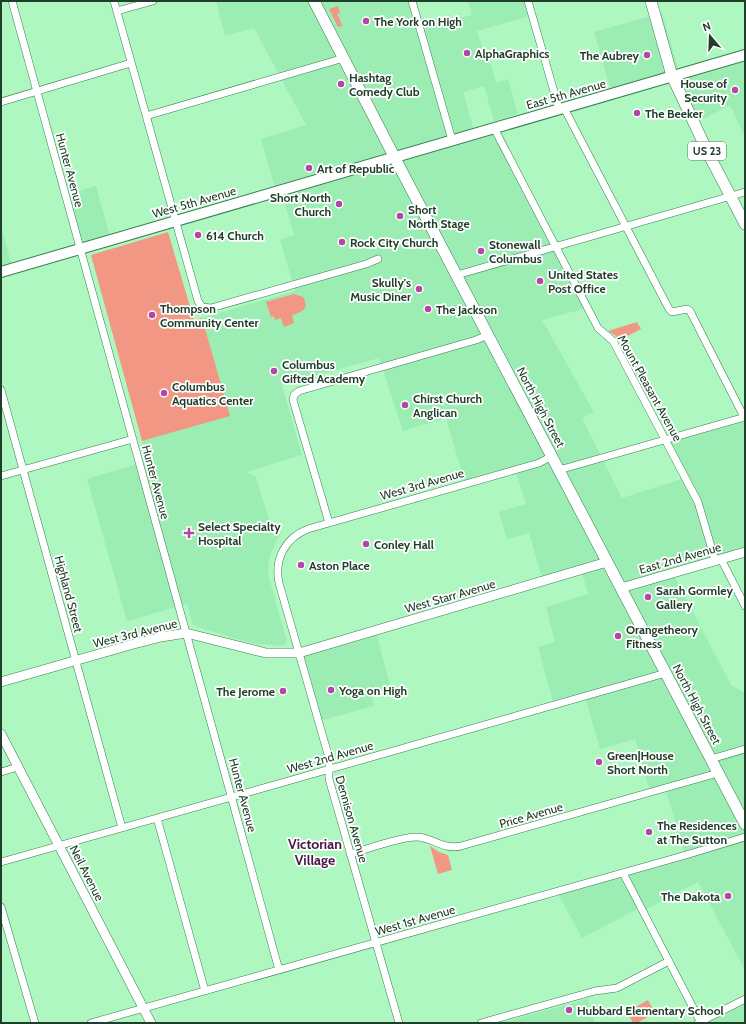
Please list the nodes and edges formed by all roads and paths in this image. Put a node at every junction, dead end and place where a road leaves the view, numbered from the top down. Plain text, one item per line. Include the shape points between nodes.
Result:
1 (12, 1) edge
2 (114, 1) edge
3 (153, 1) edge
4 (314, 1) edge
5 (412, 1) edge
6 (528, 1) edge
7 (651, 1) edge
8 (117, 11) junction
9 (745, 56) edge
10 (344, 58) junction
11 (131, 63) junction
12 (672, 76) junction
13 (37, 91) junction
14 (1, 102) edge
15 (562, 108) junction
16 (146, 116) junction
17 (494, 128) junction
18 (452, 140) junction
19 (395, 157) junction
20 (745, 192) edge
21 (731, 196) junction
22 (175, 222) junction
23 (745, 224) edge
24 (626, 226) junction
25 (556, 246) junction
26 (80, 249) junction
27 (378, 259) dead end
28 (1, 272) edge
29 (457, 275) junction
30 (488, 335) junction
31 (1, 390) edge
32 (745, 417) edge
33 (133, 439) junction
34 (666, 440) junction
35 (552, 456) junction
36 (23, 470) junction
37 (559, 470) junction
38 (1, 476) edge
39 (329, 523) junction
40 (283, 550) joint
41 (745, 552) edge
42 (718, 560) junction
43 (608, 562) junction
44 (621, 588) junction
45 (745, 606) edge
46 (186, 633) junction
47 (299, 653) junction
48 (76, 661) junction
49 (666, 673) junction
50 (1, 682) edge
51 (1, 734) edge
52 (745, 749) edge
53 (711, 759) junction
54 (18, 767) junction
55 (328, 769) junction
56 (1, 772) edge
57 (718, 773) junction
58 (232, 797) junction
59 (157, 818) junction
60 (745, 824) edge
61 (122, 828) junction
62 (745, 837) edge
63 (59, 846) junction
64 (350, 854) junction
65 (1, 862) edge
66 (623, 873) junction
67 (1, 907) edge
68 (376, 943) junction
69 (669, 961) junction
70 (279, 970) junction
71 (205, 991) junction
72 (745, 999) edge
73 (143, 1008) junction
74 (35, 1023) edge
75 (91, 1023) edge
76 (151, 1023) edge
77 (399, 1023) edge
78 (481, 1023) edge
79 (700, 1023) edge

1 - 13 street, Hunter Avenue
2 - 8 street
3 - 8 street
4 - 10 main road, North High Street
5 - 18 street
6 - 15 street
7 - 12 main road, US 23
8 - 11 street
9 - 12 main road, East 5th Avenue
10 - 16 street
10 - 19 main road, North High Street
11 - 13 street
11 - 16 street
12 - 15 main road, East 5th Avenue
12 - 21 main road, US 23
13 - 14 street
13 - 26 street, Hunter Avenue
15 - 17 main road, East 5th Avenue
15 - 24 street
16 - 22 street
17 - 18 main road, East 5th Avenue
17 - 25 street, Mount Pleasant Avenue
18 - 19 main road, East 5th Avenue
19 - 22 main road, West 5th Avenue
19 - 29 main road, North High Street
20 - 21 street
21 - 23 main road, US 23
21 - 24 street
22 - 26 main road, West 5th Avenue
22 - 27 street via 202,307 211,308
24 - 25 street
24 - 32 street via 669,309 672,312 686,309 690,311
25 - 29 street
25 - 34 street, Mount Pleasant Avenue via 598,328 613,341
26 - 28 main road, West 5th Avenue
26 - 33 street, Hunter Avenue
29 - 30 main road, North High Street
30 - 35 main road, North High Street
30 - 39 street via 299,391 294,395 293,400
31 - 36 street, Highland Street
32 - 34 street
33 - 36 street
33 - 46 street, Hunter Avenue
34 - 37 street
34 - 42 street, Mount Pleasant Avenue via 698,502
35 - 37 main road, North High Street
35 - 39 street, West 3rd Avenue via 538,463
36 - 38 street
36 - 48 street, Highland Street
37 - 43 main road, North High Street
39 - 40 street, West 3rd Avenue via 301,532 290,540
40 - 47 street, Dennison Avenue via 278,575
41 - 42 street, East 2nd Avenue
42 - 44 street, East 2nd Avenue
42 - 45 street, Mount Pleasant Avenue
43 - 44 main road, North High Street
43 - 47 street, West Starr Avenue
44 - 49 main road, North High Street
46 - 47 street, West 3rd Avenue via 266,653
46 - 48 street, West 3rd Avenue via 154,639
46 - 58 street, Hunter Avenue
47 - 55 street, Dennison Avenue via 329,758
48 - 50 street, West 3rd Avenue
48 - 61 street, Highland Street
49 - 53 main road, North High Street
49 - 55 street, West 2nd Avenue
51 - 54 street, Neil Avenue
52 - 53 street
53 - 57 main road, North High Street
54 - 56 street
54 - 63 street, Neil Avenue
55 - 58 street, West 2nd Avenue
55 - 64 street, Dennison Avenue
57 - 60 main road, North High Street
57 - 64 street, Price Avenue via 453,848 417,837
58 - 59 street, West 2nd Avenue
58 - 70 street, Hunter Avenue
59 - 61 street, West 2nd Avenue
59 - 71 street
61 - 63 street, West 2nd Avenue
62 - 66 street, West 1st Avenue
63 - 65 street, West 2nd Avenue
63 - 73 street, Neil Avenue
64 - 68 street, Dennison Avenue
66 - 68 street, West 1st Avenue
66 - 69 street
67 - 74 street
68 - 70 street, West 1st Avenue
68 - 77 street, Dennison Avenue
69 - 78 street via 617,988 596,991
69 - 79 street
70 - 71 street, West 1st Avenue
71 - 73 street, West 1st Avenue
72 - 79 street
73 - 75 street, West 1st Avenue
73 - 76 street, Neil Avenue

